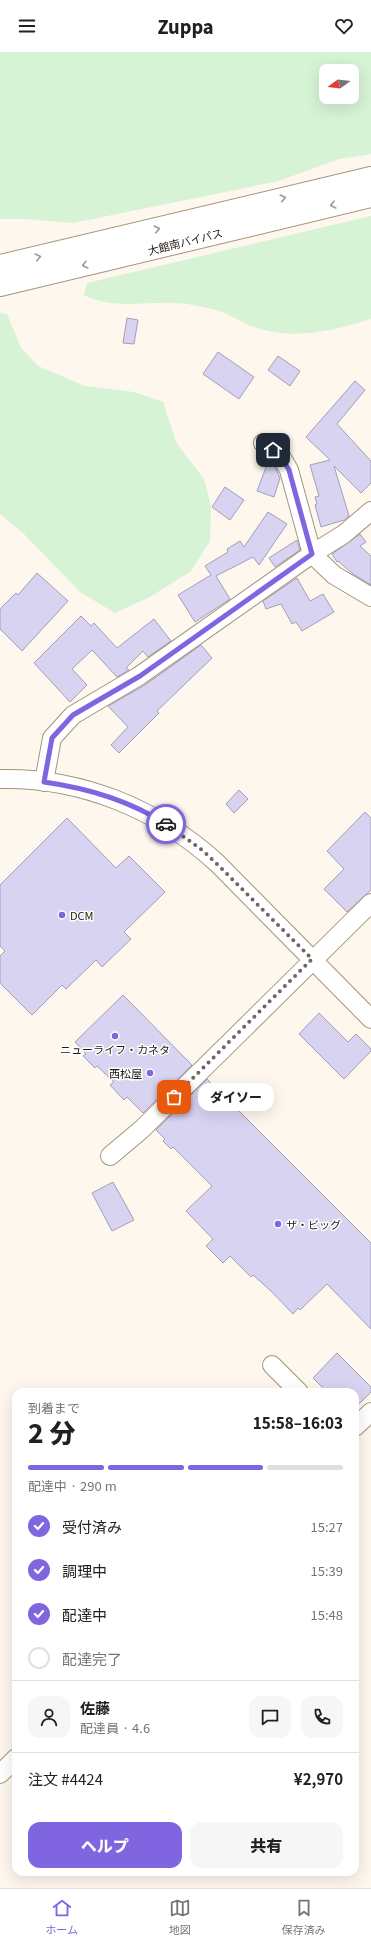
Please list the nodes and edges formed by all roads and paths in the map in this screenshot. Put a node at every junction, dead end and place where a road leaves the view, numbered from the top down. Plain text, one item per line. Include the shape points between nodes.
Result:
1 (371, 178) edge
2 (371, 196) edge
3 (121, 247) junction
4 (0, 266) edge
5 (0, 286) edge
6 (263, 443) dead end
7 (371, 512) edge
8 (312, 554) junction
9 (371, 597) edge
10 (0, 779) edge
11 (44, 782) junction
12 (371, 902) edge
13 (312, 959) junction
14 (371, 1019) edge
15 (110, 1156) dead end
16 (272, 1364) dead end
17 (295, 1388) edge
18 (371, 1412) edge
19 (359, 1423) edge
20 (12, 1762) edge
21 (0, 1774) edge

3 -> 1 highway, 大館南バイパス
2 -> 3 highway, 大館南バイパス
4 -> 3 highway, 大館南バイパス
3 -> 5 highway, 大館南バイパス
6 - 8 street via 282,458 289,470
7 - 8 street via 344,534
8 - 9 street via 334,575
8 - 11 street via 140,676 73,715 52,738
10 - 11 street
11 - 13 street via 108,797 164,823 202,850
12 - 13 street
13 - 14 street
13 - 15 street via 142,1129
16 - 17 street
18 - 19 street
20 - 21 street

